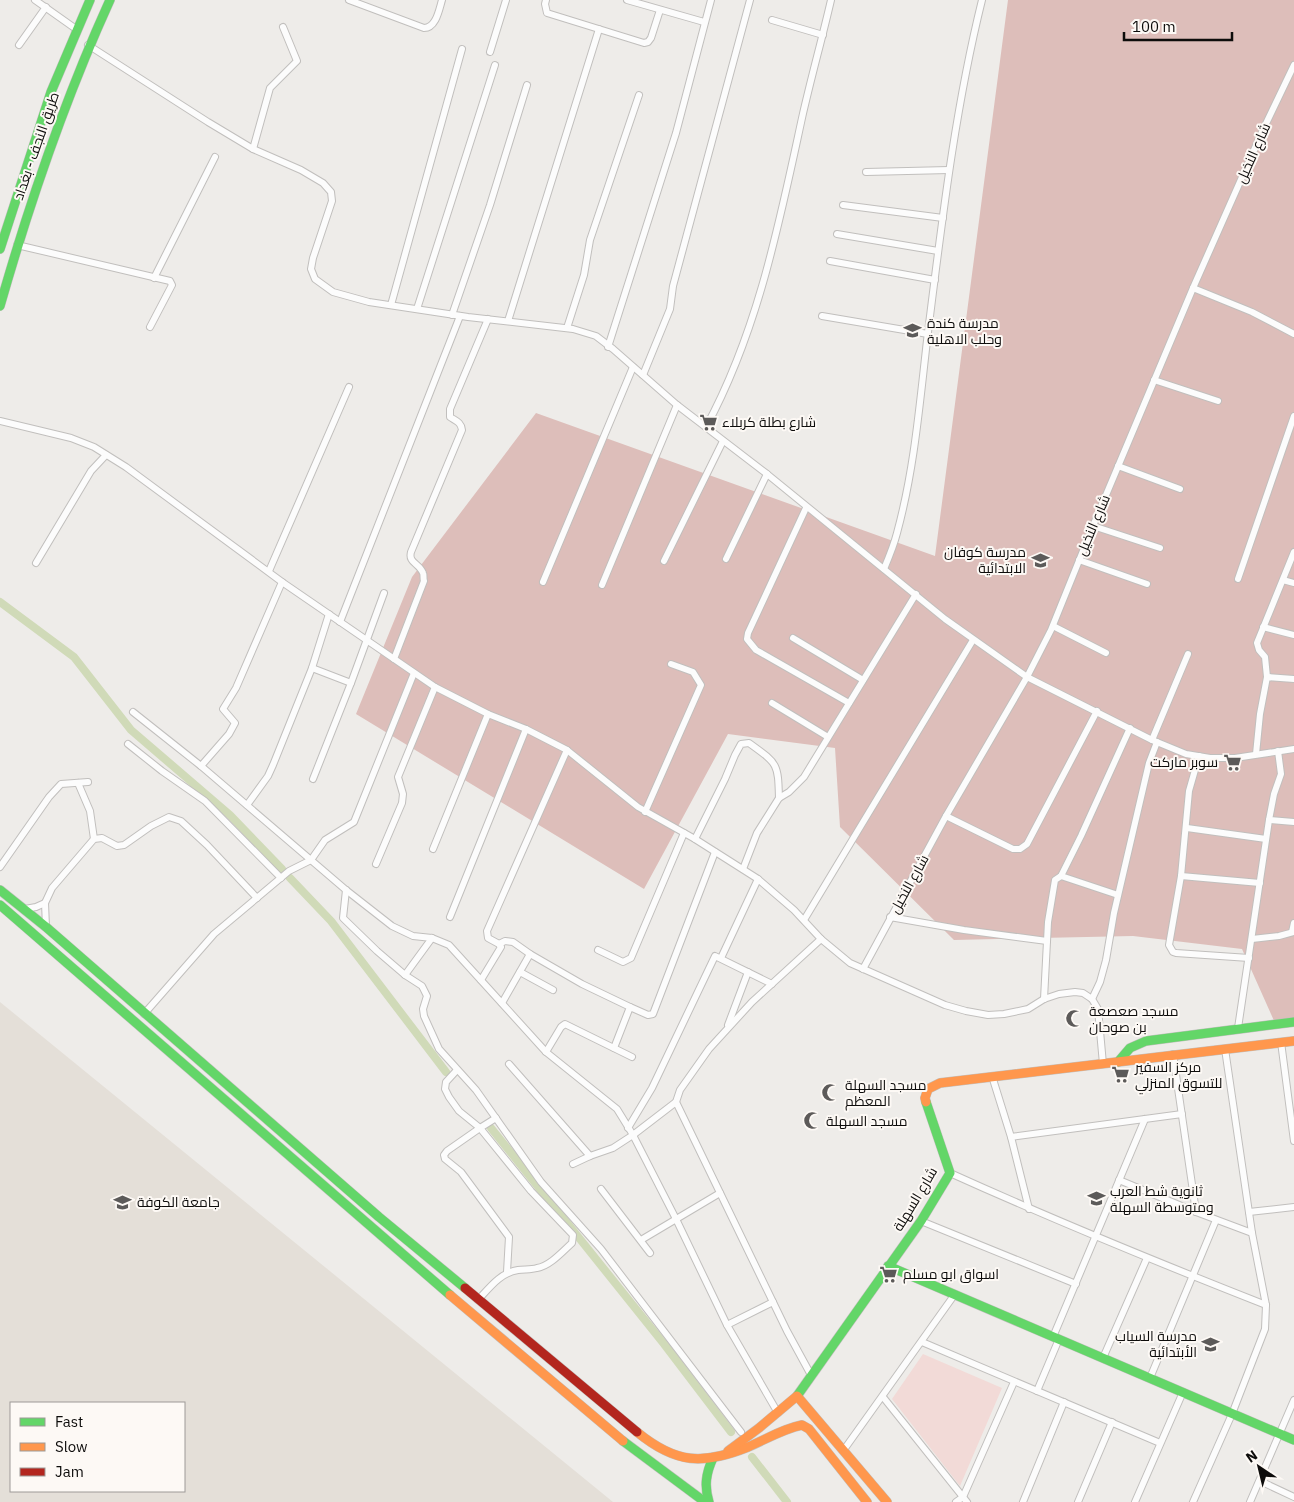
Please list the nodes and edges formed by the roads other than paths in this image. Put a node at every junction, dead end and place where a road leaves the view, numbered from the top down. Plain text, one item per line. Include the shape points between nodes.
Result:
1 (35, 0) edge
2 (90, 0) edge
3 (110, 0) edge
4 (349, 0) edge
5 (442, 0) edge
6 (506, 0) edge
7 (546, 0) edge
8 (627, 0) edge
9 (711, 0) edge
10 (750, 0) edge
11 (831, 0) edge
12 (982, 0) edge
13 (46, 7) junction
14 (660, 10) junction
15 (772, 20) dead end
16 (704, 22) junction
17 (283, 27) dead end
18 (76, 29) junction
19 (599, 29) junction
20 (823, 35) junction
21 (19, 45) dead end
22 (88, 45) junction
23 (462, 49) dead end
24 (490, 52) dead end
25 (495, 65) dead end
26 (1294, 66) edge
27 (527, 85) dead end
28 (639, 95) dead end
29 (253, 148) junction
30 (215, 157) dead end
31 (949, 170) junction
32 (866, 172) dead end
33 (843, 204) dead end
34 (943, 218) junction
35 (837, 234) dead end
36 (17, 245) junction
37 (0, 249) edge
38 (938, 251) junction
39 (830, 261) dead end
40 (154, 278) junction
41 (935, 280) junction
42 (1193, 288) junction
43 (391, 305) junction
44 (0, 306) edge
45 (417, 309) junction
46 (452, 314) junction
47 (460, 316) junction
48 (822, 316) dead end
49 (488, 319) junction
50 (508, 322) junction
51 (150, 327) dead end
52 (567, 328) junction
53 (928, 334) junction
54 (1294, 334) edge
55 (608, 346) junction
56 (633, 367) junction
57 (642, 376) junction
58 (1154, 380) junction
59 (349, 387) dead end
60 (1218, 401) dead end
61 (677, 405) junction
62 (1294, 416) edge
63 (0, 421) edge
64 (706, 427) junction
65 (723, 440) junction
66 (106, 455) junction
67 (1118, 466) junction
68 (767, 474) junction
69 (1180, 489) dead end
70 (806, 508) junction
71 (1092, 526) junction
72 (1160, 548) dead end
73 (1294, 552) edge
74 (726, 559) dead end
75 (1079, 560) junction
76 (664, 561) dead end
77 (36, 563) dead end
78 (884, 569) junction
79 (269, 571) junction
80 (1238, 579) dead end
81 (1283, 580) junction
82 (282, 582) junction
83 (543, 582) dead end
84 (1294, 583) edge
85 (1147, 584) dead end
86 (602, 585) dead end
87 (384, 593) dead end
88 (916, 594) junction
89 (329, 614) junction
90 (340, 622) junction
91 (1053, 626) junction
92 (1264, 627) junction
93 (1294, 635) edge
94 (793, 638) dead end
95 (367, 640) junction
96 (972, 640) junction
97 (1106, 653) dead end
98 (1188, 654) dead end
99 (394, 659) junction
100 (671, 664) dead end
101 (312, 668) junction
102 (414, 673) junction
103 (1026, 676) junction
104 (1267, 677) junction
105 (863, 680) junction
106 (1294, 680) edge
107 (351, 683) junction
108 (435, 687) junction
109 (772, 703) dead end
110 (849, 703) junction
111 (1097, 710) junction
112 (133, 712) dead end
113 (488, 714) junction
114 (1130, 728) junction
115 (526, 729) junction
116 (828, 737) junction
117 (1154, 741) junction
118 (128, 744) dead end
119 (1294, 749) edge
120 (567, 750) junction
121 (1278, 751) junction
122 (1256, 754) junction
123 (1199, 756) junction
124 (201, 766) junction
125 (313, 779) dead end
126 (88, 782) dead end
127 (78, 783) junction
128 (779, 798) junction
129 (247, 805) junction
130 (645, 812) junction
131 (946, 816) junction
132 (1269, 820) junction
133 (1294, 822) edge
134 (1187, 828) junction
135 (684, 833) junction
136 (94, 839) junction
137 (695, 839) junction
138 (1266, 839) junction
139 (433, 849) dead end
140 (715, 852) junction
141 (311, 860) junction
142 (376, 864) dead end
143 (0, 867) edge
144 (743, 870) junction
145 (1061, 876) junction
146 (1181, 876) junction
147 (281, 878) junction
148 (758, 879) junction
149 (1260, 883) junction
150 (0, 890) edge
151 (346, 890) junction
152 (1118, 895) junction
153 (257, 898) junction
154 (45, 903) junction
155 (0, 906) edge
156 (25, 910) junction
157 (450, 917) dead end
158 (890, 918) junction
159 (804, 920) junction
160 (1294, 923) edge
161 (46, 927) junction
162 (1293, 932) edge
163 (432, 938) junction
164 (821, 939) junction
165 (1252, 939) junction
166 (1047, 941) junction
167 (499, 944) junction
168 (598, 950) dead end
169 (530, 954) junction
170 (721, 958) junction
171 (1250, 958) junction
172 (863, 969) junction
173 (520, 972) junction
174 (748, 972) junction
175 (405, 975) junction
176 (481, 980) junction
177 (772, 984) junction
178 (554, 990) dead end
179 (1044, 999) junction
180 (1092, 1000) junction
181 (502, 1003) junction
182 (630, 1007) junction
183 (144, 1014) junction
184 (1294, 1022) edge
185 (1238, 1028) junction
186 (726, 1030) junction
187 (1294, 1041) edge
188 (1280, 1042) junction
189 (614, 1048) junction
190 (1225, 1049) junction
191 (546, 1052) junction
192 (1173, 1054) junction
193 (632, 1057) dead end
194 (1118, 1062) junction
195 (509, 1064) dead end
196 (1103, 1064) junction
197 (457, 1070) junction
198 (992, 1076) junction
199 (676, 1102) junction
200 (1182, 1114) junction
201 (496, 1118) junction
202 (1144, 1119) junction
203 (480, 1128) junction
204 (628, 1128) junction
205 (633, 1135) junction
206 (1011, 1136) junction
207 (1294, 1140) edge
208 (590, 1156) junction
209 (573, 1164) dead end
210 (950, 1173) junction
211 (1119, 1180) junction
212 (601, 1189) dead end
213 (720, 1193) junction
214 (1294, 1207) edge
215 (1029, 1209) junction
216 (1196, 1212) junction
217 (1249, 1212) junction
218 (676, 1219) junction
219 (1216, 1220) junction
220 (921, 1221) junction
221 (1252, 1233) junction
222 (1097, 1236) junction
223 (641, 1240) junction
224 (650, 1253) dead end
225 (1146, 1258) junction
226 (888, 1266) junction
227 (507, 1272) junction
228 (1193, 1276) junction
229 (1076, 1284) junction
230 (955, 1294) junction
231 (478, 1300) junction
232 (773, 1302) junction
233 (1266, 1305) junction
234 (727, 1325) junction
235 (1056, 1338) junction
236 (922, 1342) junction
237 (1103, 1358) junction
238 (811, 1375) junction
239 (1150, 1378) junction
240 (1014, 1382) junction
241 (1037, 1391) junction
242 (1183, 1392) junction
243 (797, 1396) junction
244 (883, 1397) junction
245 (1294, 1400) edge
246 (1064, 1402) junction
247 (778, 1413) junction
248 (1232, 1414) junction
249 (1112, 1422) junction
250 (741, 1432) dead end
251 (1279, 1434) junction
252 (1294, 1440) edge
253 (1160, 1443) junction
254 (844, 1451) junction
255 (717, 1457) junction
256 (1260, 1481) junction
257 (1294, 1497) edge
258 (965, 1500) edge
259 (707, 1502) edge
260 (867, 1502) edge
261 (887, 1502) edge
262 (956, 1502) edge
263 (1023, 1502) edge
264 (1078, 1502) edge
265 (1135, 1502) edge
266 (1193, 1502) edge
267 (1250, 1502) edge

1 - 13 street
2 - 18 main road
3 - 22 main road, طريق النجف - بغداد
4 - 5 street via 424,28 433,24
6 - 24 street
7 - 19 street via 547,13
8 - 14 street
9 - 16 street
10 - 57 street via 673,286 670,308
11 - 20 street
12 - 31 street
13 - 18 street
13 - 21 street
14 - 16 street
14 - 19 street via 648,42
15 - 20 street
16 - 55 street via 676,133
17 - 29 street via 297,61 270,88
18 - 37 main road via 41,118
19 - 50 street
20 - 64 street via 756,308 732,375
22 - 29 street
22 - 36 main road, طريق النجف - بغداد via 52,137
23 - 43 street
25 - 45 street
26 - 42 street, شارع النخيل
27 - 46 street
28 - 52 street via 590,240 584,275
29 - 43 street via 301,170 323,183 331,192 332,201 313,258 311,269 315,279 333,292
30 - 40 street
31 - 32 street
31 - 34 street
33 - 34 street
34 - 38 street
35 - 38 street
36 - 40 street
36 - 44 main road, طريق النجف - بغداد
38 - 41 street
39 - 41 street
40 - 51 street via 172,284
41 - 53 street
42 - 54 street via 1252,312
42 - 58 street, شارع النخيل
43 - 45 street
45 - 46 street
46 - 47 street
47 - 49 street
47 - 90 street
48 - 53 street
49 - 50 street
49 - 99 street via 450,409 450,418 461,425 462,430 411,552 412,561 423,573 424,581
50 - 52 street
52 - 55 street via 596,336
53 - 78 street via 908,485 897,535
55 - 56 street
56 - 57 street
56 - 83 street
57 - 61 street
58 - 60 street
58 - 67 street, شارع النخيل
59 - 79 street
61 - 64 street
61 - 86 street
62 - 80 street
63 - 66 street via 71,438
64 - 65 street
65 - 68 street
65 - 76 street
66 - 77 street via 91,471
66 - 79 street via 126,466
67 - 69 street
67 - 71 street, شارع النخيل
68 - 70 street
68 - 74 street
70 - 78 street
70 - 110 street via 747,639 756,650
71 - 72 street
71 - 75 street, شارع النخيل
73 - 81 street
75 - 85 street
75 - 91 street, شارع النخيل
78 - 88 street
79 - 82 street
81 - 84 street
81 - 92 street
82 - 89 street
82 - 124 street via 236,688 223,708 235,723
87 - 95 street
88 - 96 street
88 - 105 street
89 - 90 street
89 - 101 street
90 - 95 street
91 - 97 street
91 - 103 street, شارع النخيل
92 - 93 street
92 - 104 street via 1257,643 1265,656
94 - 105 street
95 - 99 street
95 - 107 street
96 - 103 street
96 - 159 street
98 - 117 street
99 - 102 street
100 - 130 street via 693,672 701,685
101 - 107 street
101 - 129 street via 268,776
102 - 108 street
102 - 141 street via 354,822 325,840
103 - 111 street
103 - 131 street, شارع النخيل
104 - 106 street
104 - 122 street
105 - 110 street
107 - 125 street
108 - 113 street
108 - 142 street via 398,777 402,802
109 - 116 street
110 - 116 street
111 - 114 street
111 - 131 street via 1027,844 1020,849 1013,849
112 - 124 street
113 - 115 street
113 - 139 street
114 - 117 street
114 - 145 street
115 - 120 street
115 - 157 street
116 - 128 street via 804,777
117 - 123 street
117 - 152 street
118 - 147 street via 205,801
119 - 121 street
120 - 130 street
120 - 167 street via 487,931 488,938
121 - 122 street
121 - 132 street via 1282,774
122 - 123 street via 1235,758
123 - 134 street via 1189,791
124 - 129 street
126 - 127 street
127 - 136 street via 90,811
127 - 143 street via 61,784
128 - 137 street via 778,771 770,758 749,743 742,744
128 - 144 street via 757,833
129 - 141 street
130 - 135 street
131 - 158 street, شارع النخيل
132 - 133 street
132 - 138 street
134 - 138 street
134 - 146 street
135 - 137 street
135 - 168 street via 631,958 623,962
136 - 153 street via 102,838 117,846 124,845 169,817 181,821
136 - 154 street via 52,888
137 - 140 street
138 - 149 street
140 - 144 street
140 - 182 street via 653,1014
141 - 147 street
141 - 151 street
144 - 148 street
145 - 152 street
145 - 166 street via 1054,880
146 - 149 street
146 - 171 street via 1169,945 1173,952
147 - 153 street
148 - 159 street
148 - 170 street
149 - 165 street
150 - 156 main road
151 - 163 street via 392,926 413,936
151 - 175 street via 343,918
152 - 180 street via 1106,960
153 - 183 street via 214,934
154 - 156 street
154 - 161 street
155 - 259 main road via 499,1337 640,1455
156 - 161 main road
158 - 166 street
158 - 172 street, شارع النخيل
159 - 164 street
160 - 162 street
161 - 183 main road
162 - 165 street
163 - 175 street
163 - 176 street via 449,944
164 - 172 street via 839,955
164 - 177 street
165 - 171 street
166 - 179 street
167 - 169 street via 513,942
167 - 176 street via 500,950
169 - 173 street
169 - 182 street
170 - 174 street
170 - 204 street via 715,956 652,1088
171 - 185 street
172 - 179 street via 945,1005 988,1015 1028,1009
173 - 178 street
173 - 181 street
174 - 177 street
174 - 186 street
175 - 197 street via 422,986 427,996 424,1016 438,1049
176 - 181 street
177 - 186 street
179 - 180 street via 1075,992 1084,993
180 - 196 street via 1098,1009
181 - 191 street
182 - 189 street
183 - 231 main road
184 - 185 main road
185 - 194 main road via 1146,1041 1130,1048
186 - 199 street via 692,1071
187 - 188 main road, شارع السهلة
188 - 190 main road, شارع السهلة
188 - 207 street
189 - 191 street via 565,1024
189 - 193 street
190 - 192 main road, شارع السهلة
190 - 217 street
191 - 204 street via 617,1109
192 - 194 main road, شارع السهلة
192 - 200 street
194 - 196 main road, شارع السهلة
195 - 208 street
196 - 198 main road, شارع السهلة
197 - 201 street
197 - 203 street via 446,1082 445,1089 459,1111
198 - 206 street
198 - 210 main road, شارع السهلة via 940,1083 932,1086 926,1094 926,1104
199 - 205 street
199 - 213 street
200 - 202 street
200 - 216 street
201 - 203 street
201 - 250 street via 541,1182 601,1249
202 - 206 street
202 - 211 street
203 - 227 street via 444,1155 445,1160 461,1172 507,1233 510,1244
203 - 227 street via 531,1192 573,1235 572,1243 546,1264
204 - 205 street
205 - 208 street via 613,1148
205 - 218 street
206 - 215 street
208 - 209 street
210 - 215 street
210 - 220 main road, شارع السهلة
211 - 216 street
211 - 222 street
212 - 223 street
213 - 218 street
213 - 232 street
214 - 217 street
215 - 222 street
216 - 219 street
217 - 221 street
218 - 223 street
218 - 234 street
219 - 221 street
219 - 228 street
220 - 226 main road, شارع السهلة
220 - 229 street
221 - 233 street
222 - 225 street
222 - 229 street
223 - 224 street
225 - 228 street
225 - 237 street
226 - 230 main road
226 - 238 main road, شارع السهلة
227 - 231 street
228 - 233 street
228 - 239 street
229 - 235 street
230 - 235 main road
230 - 236 street
231 - 255 main road via 647,1440 679,1457 700,1460
232 - 234 street
232 - 238 street
233 - 248 street via 1265,1329
234 - 247 street
235 - 237 main road
235 - 241 street
236 - 240 street
236 - 244 street
237 - 239 main road
238 - 243 main road, شارع السهلة
239 - 242 main road
240 - 241 street
240 - 258 street
241 - 246 street
242 - 248 main road
242 - 253 street
243 - 247 main road, شارع السهلة
243 - 254 main road
244 - 254 street
244 - 258 street
245 - 251 street
246 - 249 street
246 - 263 street
247 - 255 main road, شارع السهلة
248 - 251 main road
248 - 266 street
249 - 253 street
249 - 264 street
251 - 252 main road
251 - 256 street
253 - 265 street
254 - 261 main road
255 - 259 main road via 706,1476
255 - 260 main road via 748,1447 786,1428 802,1425 809,1429
256 - 257 street
256 - 267 street
258 - 262 street

